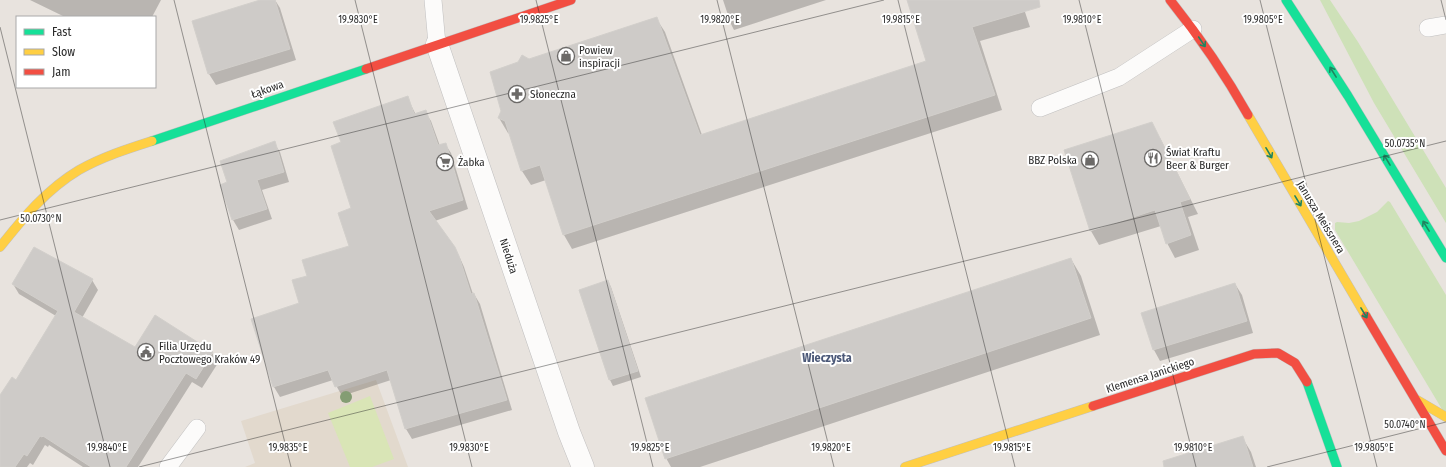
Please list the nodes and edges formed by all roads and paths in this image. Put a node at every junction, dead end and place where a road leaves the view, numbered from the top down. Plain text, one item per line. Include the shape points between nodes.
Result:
1 (432, 0) edge
2 (571, 0) edge
3 (1170, 0) edge
4 (1286, 0) edge
5 (1446, 25) edge
6 (1428, 28) dead end
7 (1193, 29) junction
8 (437, 44) junction
9 (1040, 108) dead end
10 (0, 247) edge
11 (1446, 258) edge
12 (1416, 400) junction
13 (1446, 417) edge
14 (197, 428) dead end
15 (1446, 451) edge
16 (168, 467) edge
17 (583, 467) edge
18 (905, 467) edge
19 (1337, 467) edge

1 - 8 lane
2 - 8 street, Łąkowa
3 - 7 street, Janusza Meissnera
11 -> 4 street via 1310,34
5 - 6 lane
7 - 9 lane via 1119,76
7 -> 12 street, Janusza Meissnera via 1230,85
8 - 10 street, Łąkowa via 92,163 48,192
8 - 17 street, Nieduża
12 - 13 street
12 - 15 street, Janusza Meissnera
14 - 16 lane
18 - 19 street, Klemensa Janickiego via 1254,354 1278,353 1295,363 1306,381

